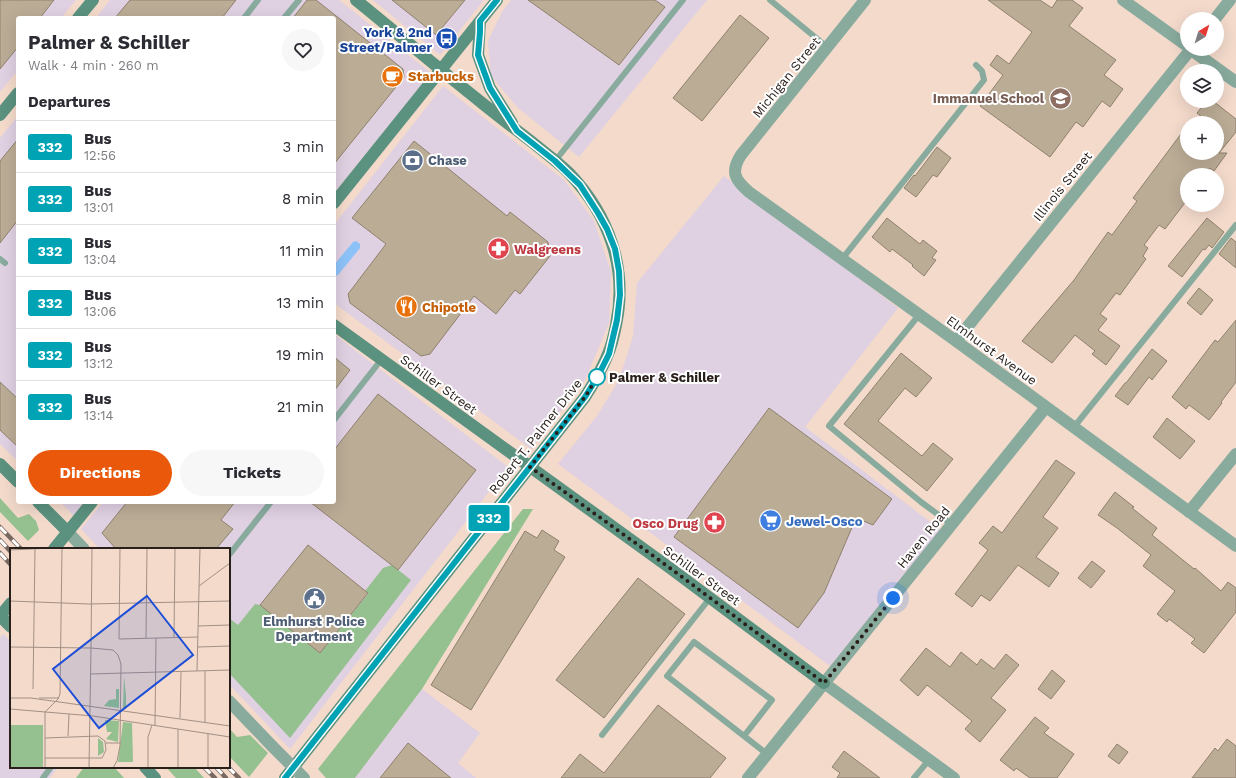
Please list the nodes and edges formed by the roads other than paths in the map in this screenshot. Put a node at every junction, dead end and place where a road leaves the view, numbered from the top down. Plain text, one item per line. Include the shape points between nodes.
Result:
1 (93, 0) edge
2 (258, 0) edge
3 (299, 0) edge
4 (356, 0) edge
5 (497, 0) edge
6 (683, 0) edge
7 (770, 0) edge
8 (865, 0) edge
9 (1123, 0) edge
10 (1230, 0) edge
11 (1221, 12) edge
12 (80, 16) edge
13 (246, 16) edge
14 (286, 16) edge
15 (480, 21) junction
16 (1180, 41) edge
17 (827, 47) junction
18 (1185, 56) edge
19 (1201, 56) edge
20 (976, 65) dead end
21 (441, 70) junction
22 (1236, 82) edge
23 (16, 95) edge
24 (0, 115) edge
25 (517, 131) junction
26 (555, 161) junction
27 (734, 174) joint
28 (336, 201) edge
29 (1236, 225) edge
30 (842, 259) junction
31 (919, 315) junction
32 (336, 326) edge
33 (956, 341) junction
34 (381, 360) junction
35 (1046, 407) junction
36 (336, 417) edge
37 (1074, 427) junction
38 (1236, 454) edge
39 (0, 464) edge
40 (530, 467) junction
41 (16, 480) edge
42 (40, 504) edge
43 (90, 504) edge
44 (269, 504) edge
45 (1189, 512) junction
46 (951, 524) junction
47 (68, 532) junction
48 (1236, 546) edge
49 (55, 548) edge
50 (83, 548) edge
51 (230, 554) edge
52 (710, 598) junction
53 (10, 604) edge
54 (0, 616) edge
55 (10, 626) edge
56 (683, 633) junction
57 (694, 642) junction
58 (824, 683) junction
59 (230, 702) edge
60 (602, 735) dead end
61 (744, 736) junction
62 (767, 754) junction
63 (929, 760) junction
64 (50, 768) edge
65 (146, 768) edge
66 (43, 778) edge
67 (155, 778) edge
68 (285, 778) edge
69 (304, 778) edge
70 (748, 778) edge
71 (914, 778) edge
72 (954, 778) edge

1 - 12 street
2 - 13 lane
3 - 14 lane
4 - 21 street, Robert T. Palmer Drive
5 - 15 street
6 - 26 lane
7 - 17 lane
8 - 17 street, Michigan Street
9 - 16 street
10 - 11 street
15 - 21 street
15 - 25 street via 478,55 490,88
17 - 27 street, Michigan Street via 741,155
18 - 33 street, Illinois Street
19 - 22 street
20 - 30 lane via 982,71 984,80
21 - 25 street, Robert T. Palmer Drive
21 - 28 street
23 - 24 street
25 - 26 street, Robert T. Palmer Drive
26 - 40 street, Robert T. Palmer Drive via 580,185 607,229 615,249 620,295 609,354 598,376 585,397
27 - 30 street, Elmhurst Avenue via 736,180 749,192
29 - 37 lane
30 - 31 street, Elmhurst Avenue
31 - 33 street, Elmhurst Avenue
31 - 46 lane via 829,426
32 - 34 street, Schiller Street
33 - 35 street, Elmhurst Avenue
34 - 36 lane
34 - 40 street, Schiller Street
35 - 37 street, Elmhurst Avenue
35 - 46 street, Haven Road
37 - 45 street, Elmhurst Avenue
38 - 45 street
39 - 41 street
40 - 52 street, Schiller Street
40 - 68 street, Robert T. Palmer Drive
42 - 47 street
43 - 47 street
44 - 51 lane
45 - 48 street, Elmhurst Avenue
46 - 58 street, Haven Road
47 - 49 street
47 - 50 street
52 - 56 lane
52 - 58 street, Schiller Street
53 - 54 street
54 - 55 street
56 - 57 lane
56 - 60 lane
57 - 61 lane via 667,676
57 - 61 lane via 772,700
58 - 62 street, Haven Road
58 - 63 street, Schiller Street
59 - 69 street, bridge
61 - 62 lane
62 - 70 street, Haven Road
63 - 71 lane
63 - 72 street, Schiller Street
64 - 66 lane
65 - 67 street

